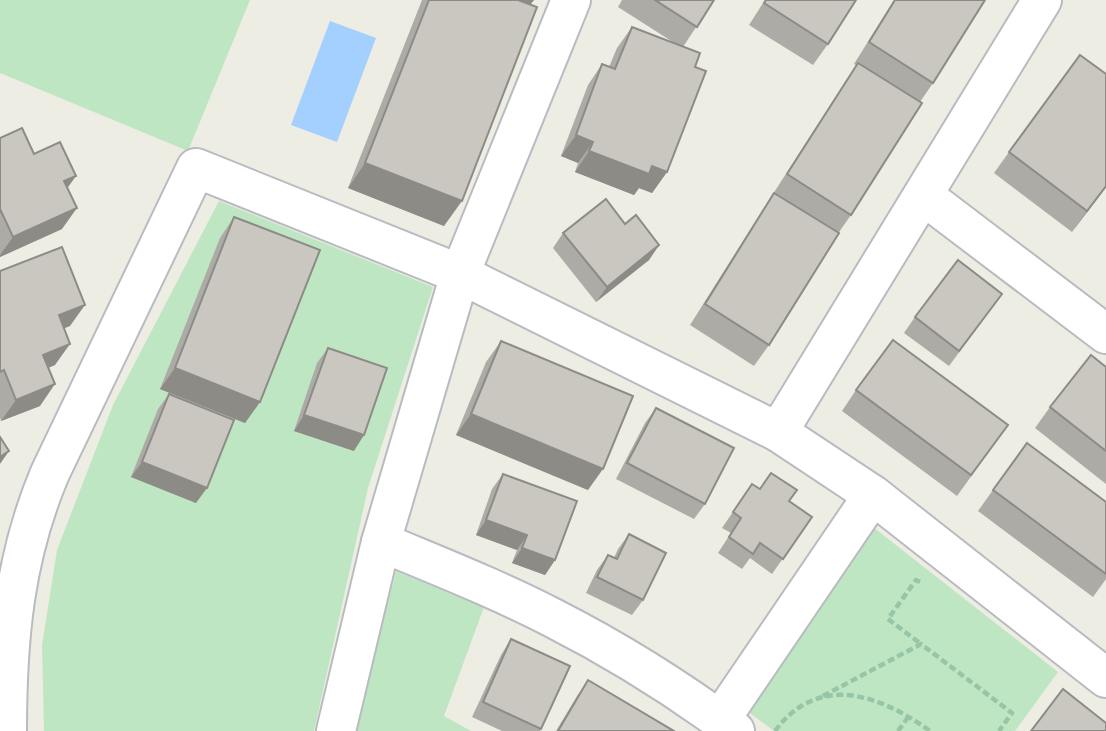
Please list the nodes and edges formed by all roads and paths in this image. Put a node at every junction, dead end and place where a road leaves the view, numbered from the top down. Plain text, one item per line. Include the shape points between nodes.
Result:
1 (570, 0) edge
2 (1042, 0) edge
3 (924, 196) junction
4 (460, 274) junction
5 (1106, 334) edge
6 (778, 432) junction
7 (873, 495) junction
8 (381, 542) junction
9 (926, 587) dead end
10 (920, 644) junction
11 (1106, 678) edge
12 (822, 696) junction
13 (909, 716) junction
14 (728, 726) edge
15 (7, 731) edge
16 (336, 731) edge
17 (775, 731) edge
18 (898, 731) edge
19 (930, 731) edge
20 (999, 731) edge

1 - 4 street
2 - 3 street
3 - 5 street
3 - 6 street
4 - 6 street
4 - 8 street
4 - 15 street via 196,168 36,507 10,624
6 - 7 street
7 - 11 street
7 - 14 street
8 - 14 street via 551,617 607,647
8 - 16 street
9 - 10 path via 916,580 888,619
10 - 12 path
10 - 20 path via 1012,713
12 - 13 path via 848,695 881,702
12 - 17 path via 801,705
13 - 18 path
13 - 19 path

